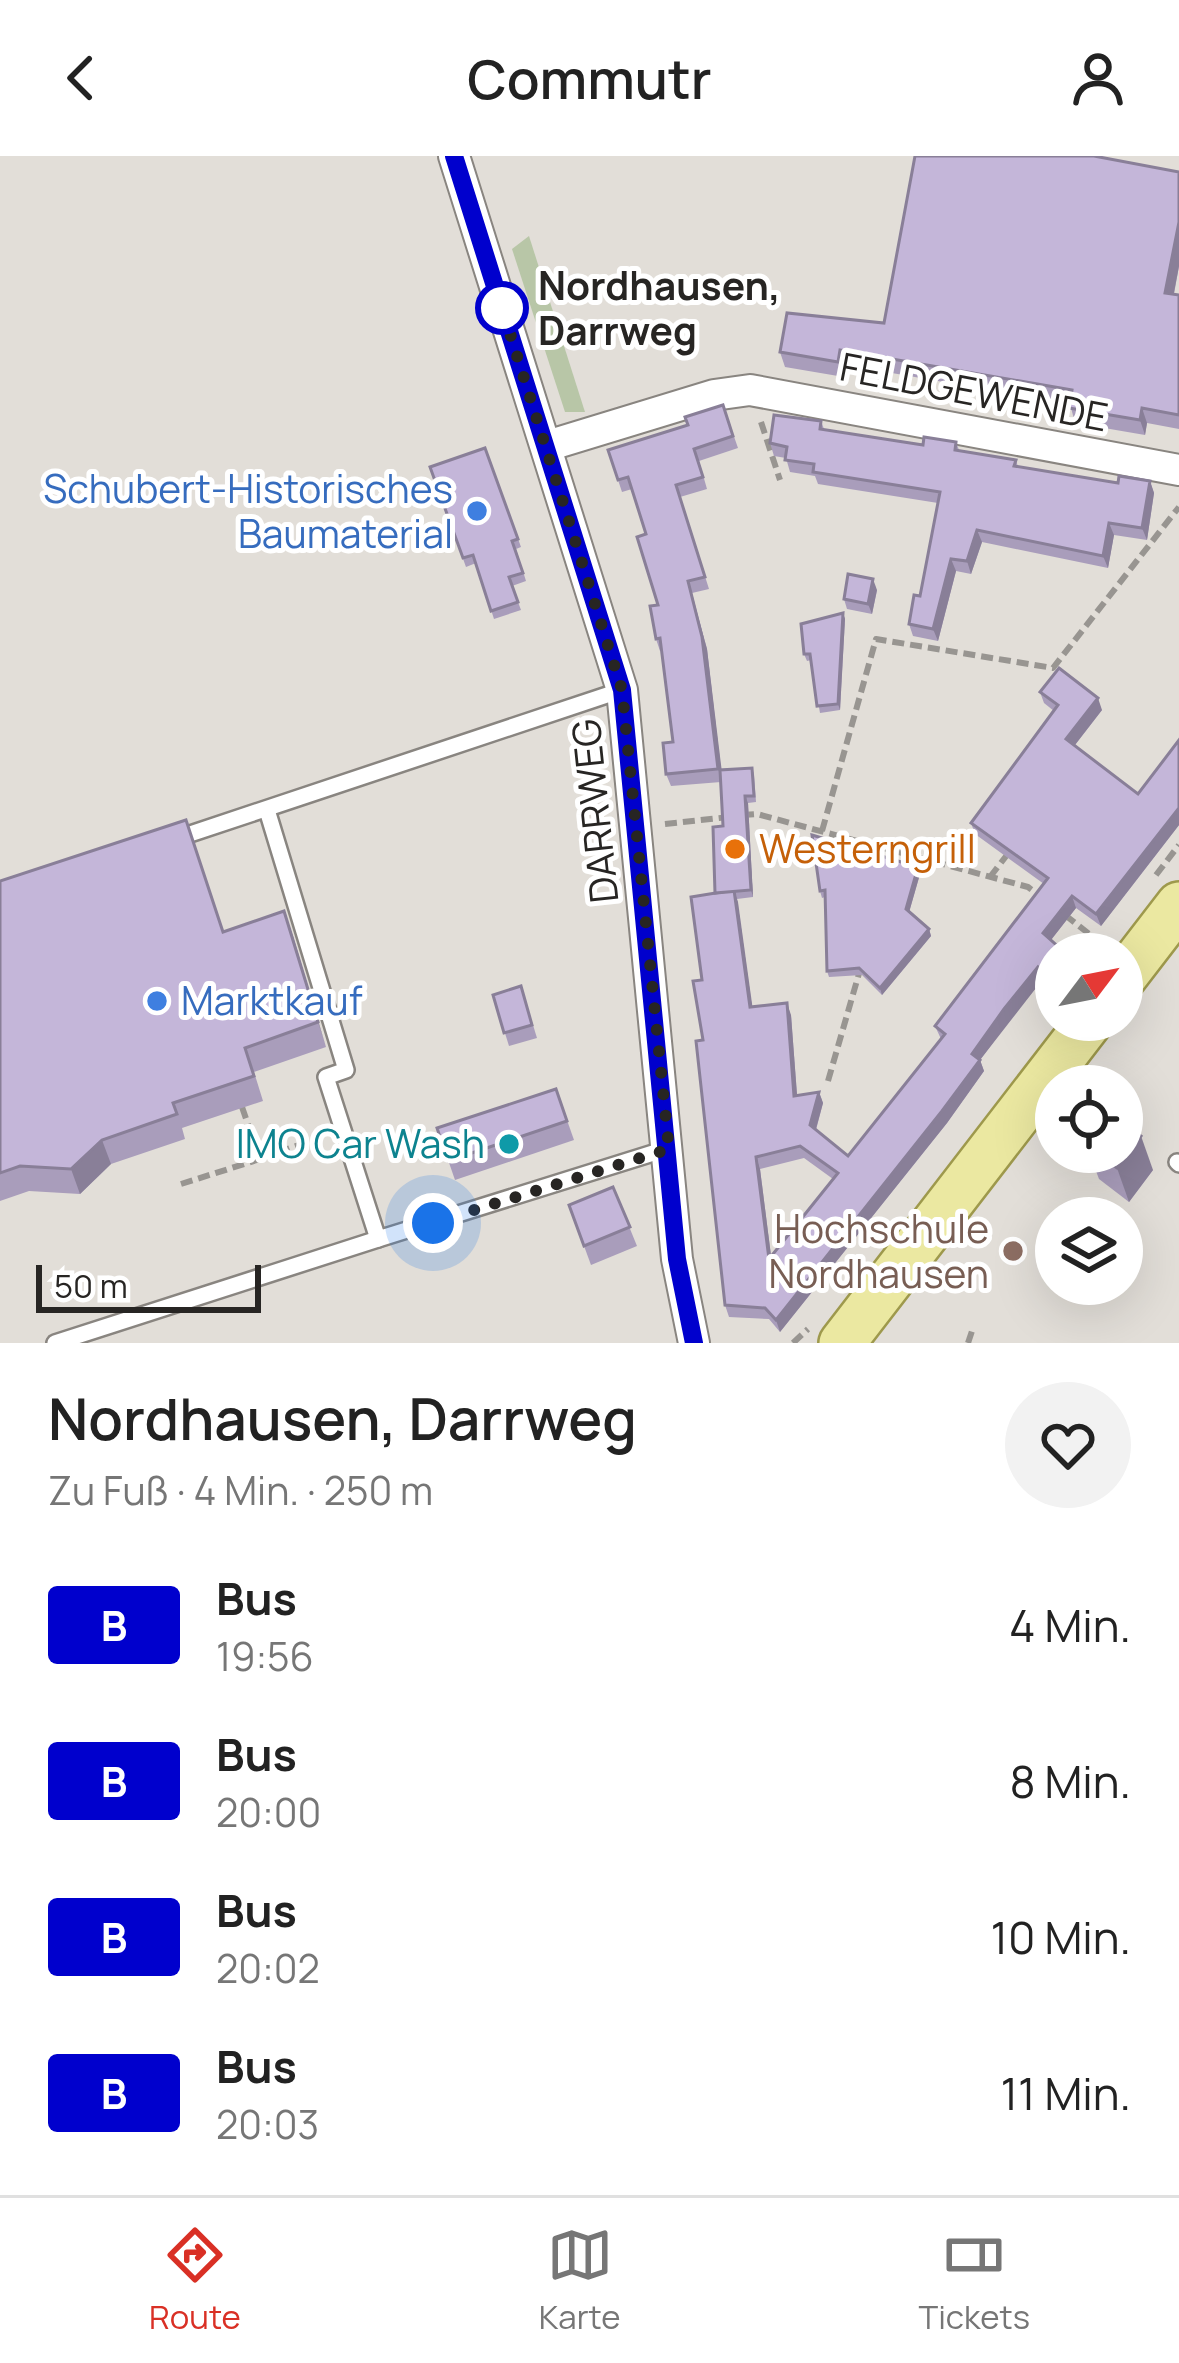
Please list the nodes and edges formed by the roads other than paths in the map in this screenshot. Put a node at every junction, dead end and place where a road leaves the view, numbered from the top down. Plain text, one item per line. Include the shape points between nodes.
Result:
1 (454, 156) edge
2 (547, 446) junction
3 (1179, 470) edge
4 (622, 690) junction
5 (267, 810) junction
6 (156, 846) edge
7 (1179, 904) edge
8 (1143, 951) edge
9 (1074, 1041) edge
10 (669, 1149) junction
11 (378, 1239) junction
12 (695, 1341) edge
13 (55, 1343) edge
14 (842, 1343) edge

1 - 2 street, DARRWEG
2 - 3 street, FELDGEWENDE via 750,390
2 - 4 street, DARRWEG
4 - 5 lane
4 - 10 street, DARRWEG
5 - 6 lane
5 - 11 lane via 346,1070 326,1077
7 - 8 main road
9 - 14 main road
10 - 11 lane
10 - 12 street, DARRWEG via 677,1259
11 - 13 lane

